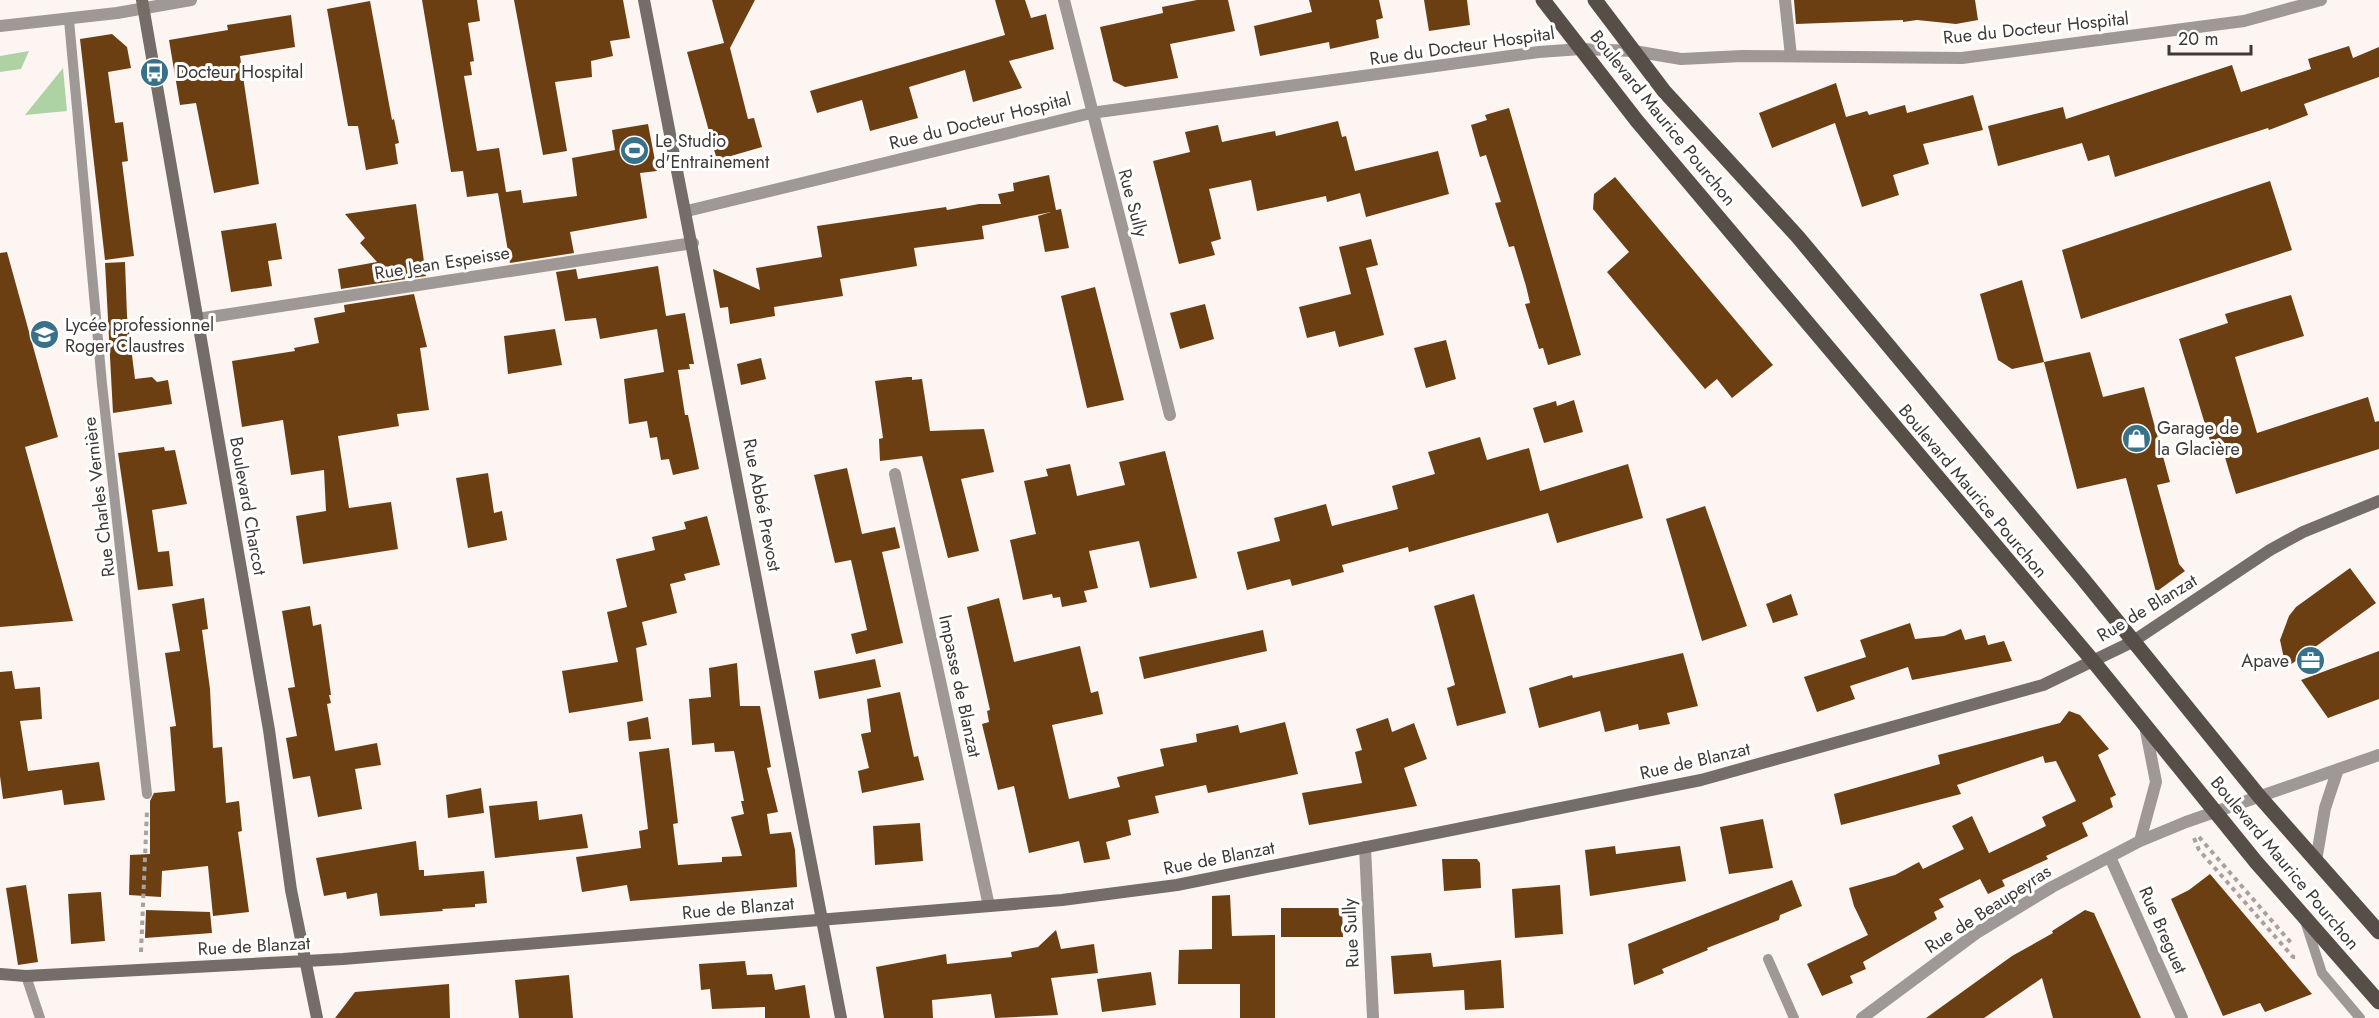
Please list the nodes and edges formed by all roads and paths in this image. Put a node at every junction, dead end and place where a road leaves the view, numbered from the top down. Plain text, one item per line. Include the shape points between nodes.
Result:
1 (191, 0) edge
2 (644, 0) edge
3 (1064, 0) edge
4 (1543, 0) edge
5 (1596, 0) edge
6 (1785, 0) edge
7 (2321, 0) edge
8 (143, 4) edge
9 (69, 20) junction
10 (0, 26) edge
11 (1581, 49) junction
12 (1634, 51) junction
13 (1791, 56) junction
14 (1091, 113) junction
15 (687, 211) junction
16 (693, 243) junction
17 (197, 319) junction
18 (1170, 415) dead end
19 (895, 474) dead end
20 (2379, 501) edge
21 (2132, 642) junction
22 (2093, 661) junction
23 (2145, 725) junction
24 (2379, 755) edge
25 (2338, 769) junction
26 (147, 794) joint
27 (2259, 796) junction
28 (2215, 813) junction
29 (2140, 842) junction
30 (2204, 845) dead end
31 (1365, 847) junction
32 (2199, 850) dead end
33 (2110, 857) junction
34 (2316, 861) junction
35 (989, 906) junction
36 (2303, 914) junction
37 (823, 919) junction
38 (2379, 932) edge
39 (2317, 958) junction
40 (1768, 959) dead end
41 (305, 961) junction
42 (141, 970) junction
43 (0, 974) edge
44 (26, 976) junction
45 (2379, 1002) edge
46 (40, 1018) edge
47 (317, 1018) edge
48 (842, 1018) edge
49 (1373, 1018) edge
50 (1794, 1018) edge
51 (1862, 1018) edge
52 (2182, 1018) edge
53 (2360, 1018) edge

1 - 8 street
2 - 15 street, Rue Abbé Prevost
3 - 14 street, Rue Sully
4 - 11 main road, Boulevard Maurice Pourchon
5 - 12 main road, Boulevard Maurice Pourchon
6 - 13 street
7 - 13 street, Rue du Docteur Hospital via 2244,21 1962,57
8 - 9 street
8 - 17 street, Boulevard Charcot
9 - 10 street
9 - 26 lane, Rue Charles Vernière via 102,384
11 - 12 street, Rue du Docteur Hospital
11 - 14 street, Rue du Docteur Hospital
11 - 22 main road, Boulevard Maurice Pourchon via 1925,466
12 - 13 street, Rue du Docteur Hospital via 1680,59
12 - 21 main road, Boulevard Maurice Pourchon via 1665,91 1798,237
14 - 15 street, Rue du Docteur Hospital
14 - 18 street, Rue Sully
15 - 16 street, Rue Abbé Prevost
16 - 17 street, Rue Jean Espeisse
16 - 37 street, Rue Abbé Prevost
17 - 41 street, Boulevard Charcot
19 - 35 street, Impasse de Blanzat
20 - 21 street, Rue de Blanzat via 2270,550
21 - 22 street, Rue de Blanzat
21 - 27 main road, Boulevard Maurice Pourchon
22 - 23 main road, Boulevard Maurice Pourchon
22 - 31 street, Rue de Blanzat via 2043,685 1731,773
23 - 28 main road, Boulevard Maurice Pourchon
23 - 29 street via 2156,782
24 - 25 street, Rue de Beaupeyras
25 - 27 street, Rue de Beaupeyras
25 - 34 street via 2325,808
26 - 42 path
27 - 28 street, Rue de Beaupeyras
27 - 34 main road, Boulevard Maurice Pourchon
28 - 29 street, Rue de Beaupeyras
28 - 36 main road, Boulevard Maurice Pourchon
29 - 33 street, Rue de Beaupeyras
30 - 39 path via 2288,942
31 - 35 street, Rue de Blanzat via 1177,885
31 - 49 street, Rue Sully
32 - 39 path via 2293,957
33 - 51 street, Rue de Beaupeyras via 1978,932
33 - 52 street, Rue Breguet
34 - 38 main road, Boulevard Maurice Pourchon
35 - 37 street, Rue de Blanzat
36 - 39 lane
36 - 45 main road, Boulevard Maurice Pourchon
37 - 41 street, Rue de Blanzat
37 - 48 street, Rue Abbé Prevost
39 - 53 lane via 2322,973
40 - 50 lane
41 - 42 street, Rue de Blanzat
41 - 47 street, Boulevard Charcot
42 - 44 street, Rue de Blanzat
43 - 44 street, Rue de Blanzat
44 - 46 lane

